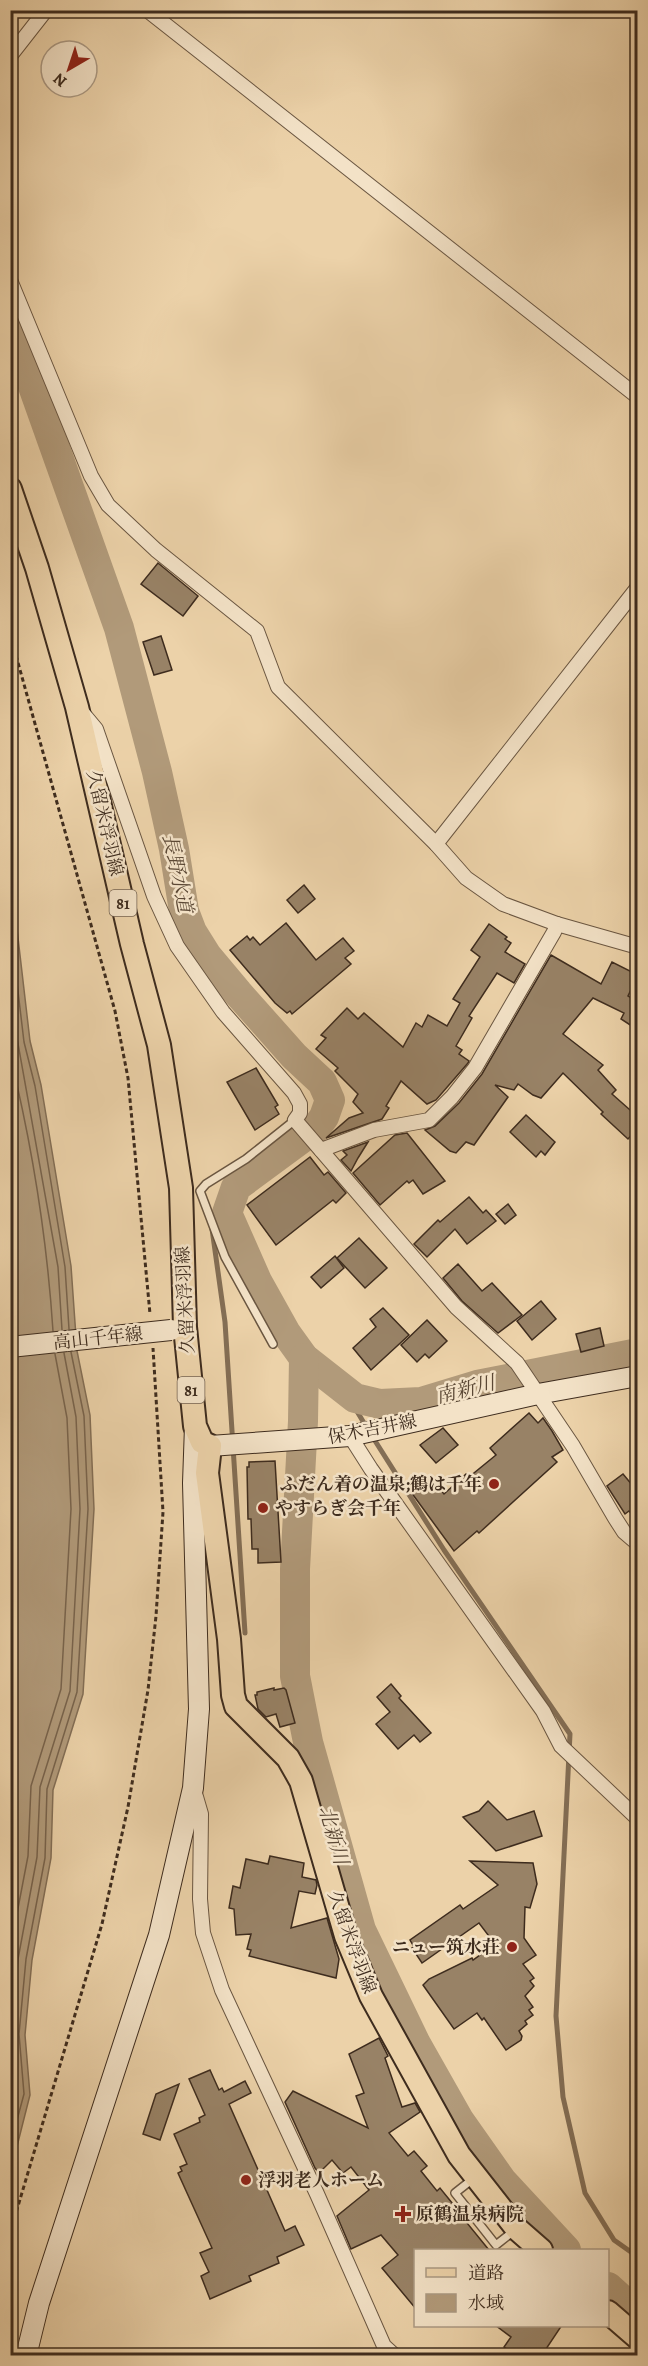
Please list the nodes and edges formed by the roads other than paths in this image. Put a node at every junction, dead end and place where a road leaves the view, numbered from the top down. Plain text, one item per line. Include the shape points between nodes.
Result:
1 (46, 10) edge
2 (147, 10) edge
3 (10, 56) edge
4 (10, 280) edge
5 (638, 397) edge
6 (10, 489) edge
7 (638, 587) edge
8 (78, 707) junction
9 (436, 844) junction
10 (557, 924) junction
11 (638, 947) edge
12 (295, 1120) junction
13 (320, 1149) junction
14 (178, 1328) junction
15 (273, 1344) dead end
16 (10, 1347) edge
17 (638, 1376) edge
18 (534, 1389) junction
19 (195, 1426) junction
20 (347, 1436) junction
21 (217, 1447) junction
22 (638, 1544) edge
23 (193, 1788) junction
24 (638, 1819) edge
25 (540, 2249) edge
26 (609, 2313) edge
27 (638, 2338) edge
28 (386, 2352) edge
29 (26, 2355) edge

1 - 3 street
2 - 5 street
4 - 9 street via 92,476 108,505 156,550 257,631 278,687
6 - 8 main road, 久留米浮羽線 / 81
7 - 9 street
8 - 12 street via 96,729 154,896 177,946 223,1012 294,1093 300,1104
8 - 14 main road, 久留米浮羽線 / 81 via 159,1045 180,1188
9 - 10 street via 466,878 503,904
10 - 11 street
10 - 13 street via 476,1068 429,1120 374,1130
12 - 13 street
12 - 15 lane via 200,1191 225,1257
13 - 18 street via 456,1307 517,1363
14 - 16 street, 高山千年線, bridge
14 - 19 main road, 久留米浮羽線 / 81
17 - 18 street, 保木吉井線
18 - 20 street, 保木吉井線
18 - 22 street via 624,1532
19 - 21 main road, 81 via 202,1442
19 - 23 street via 193,1483 200,1709
20 - 21 street, 保木吉井線
20 - 24 street via 543,1711 561,1746
21 - 25 main road, 久留米浮羽線 via 207,1473 236,1706 279,1749 301,1781 357,1967 404,2057 459,2155 517,2229
23 - 28 street via 201,1814 200,1899 209,1956
23 - 29 street via 159,1935 39,2303
26 - 27 main road

